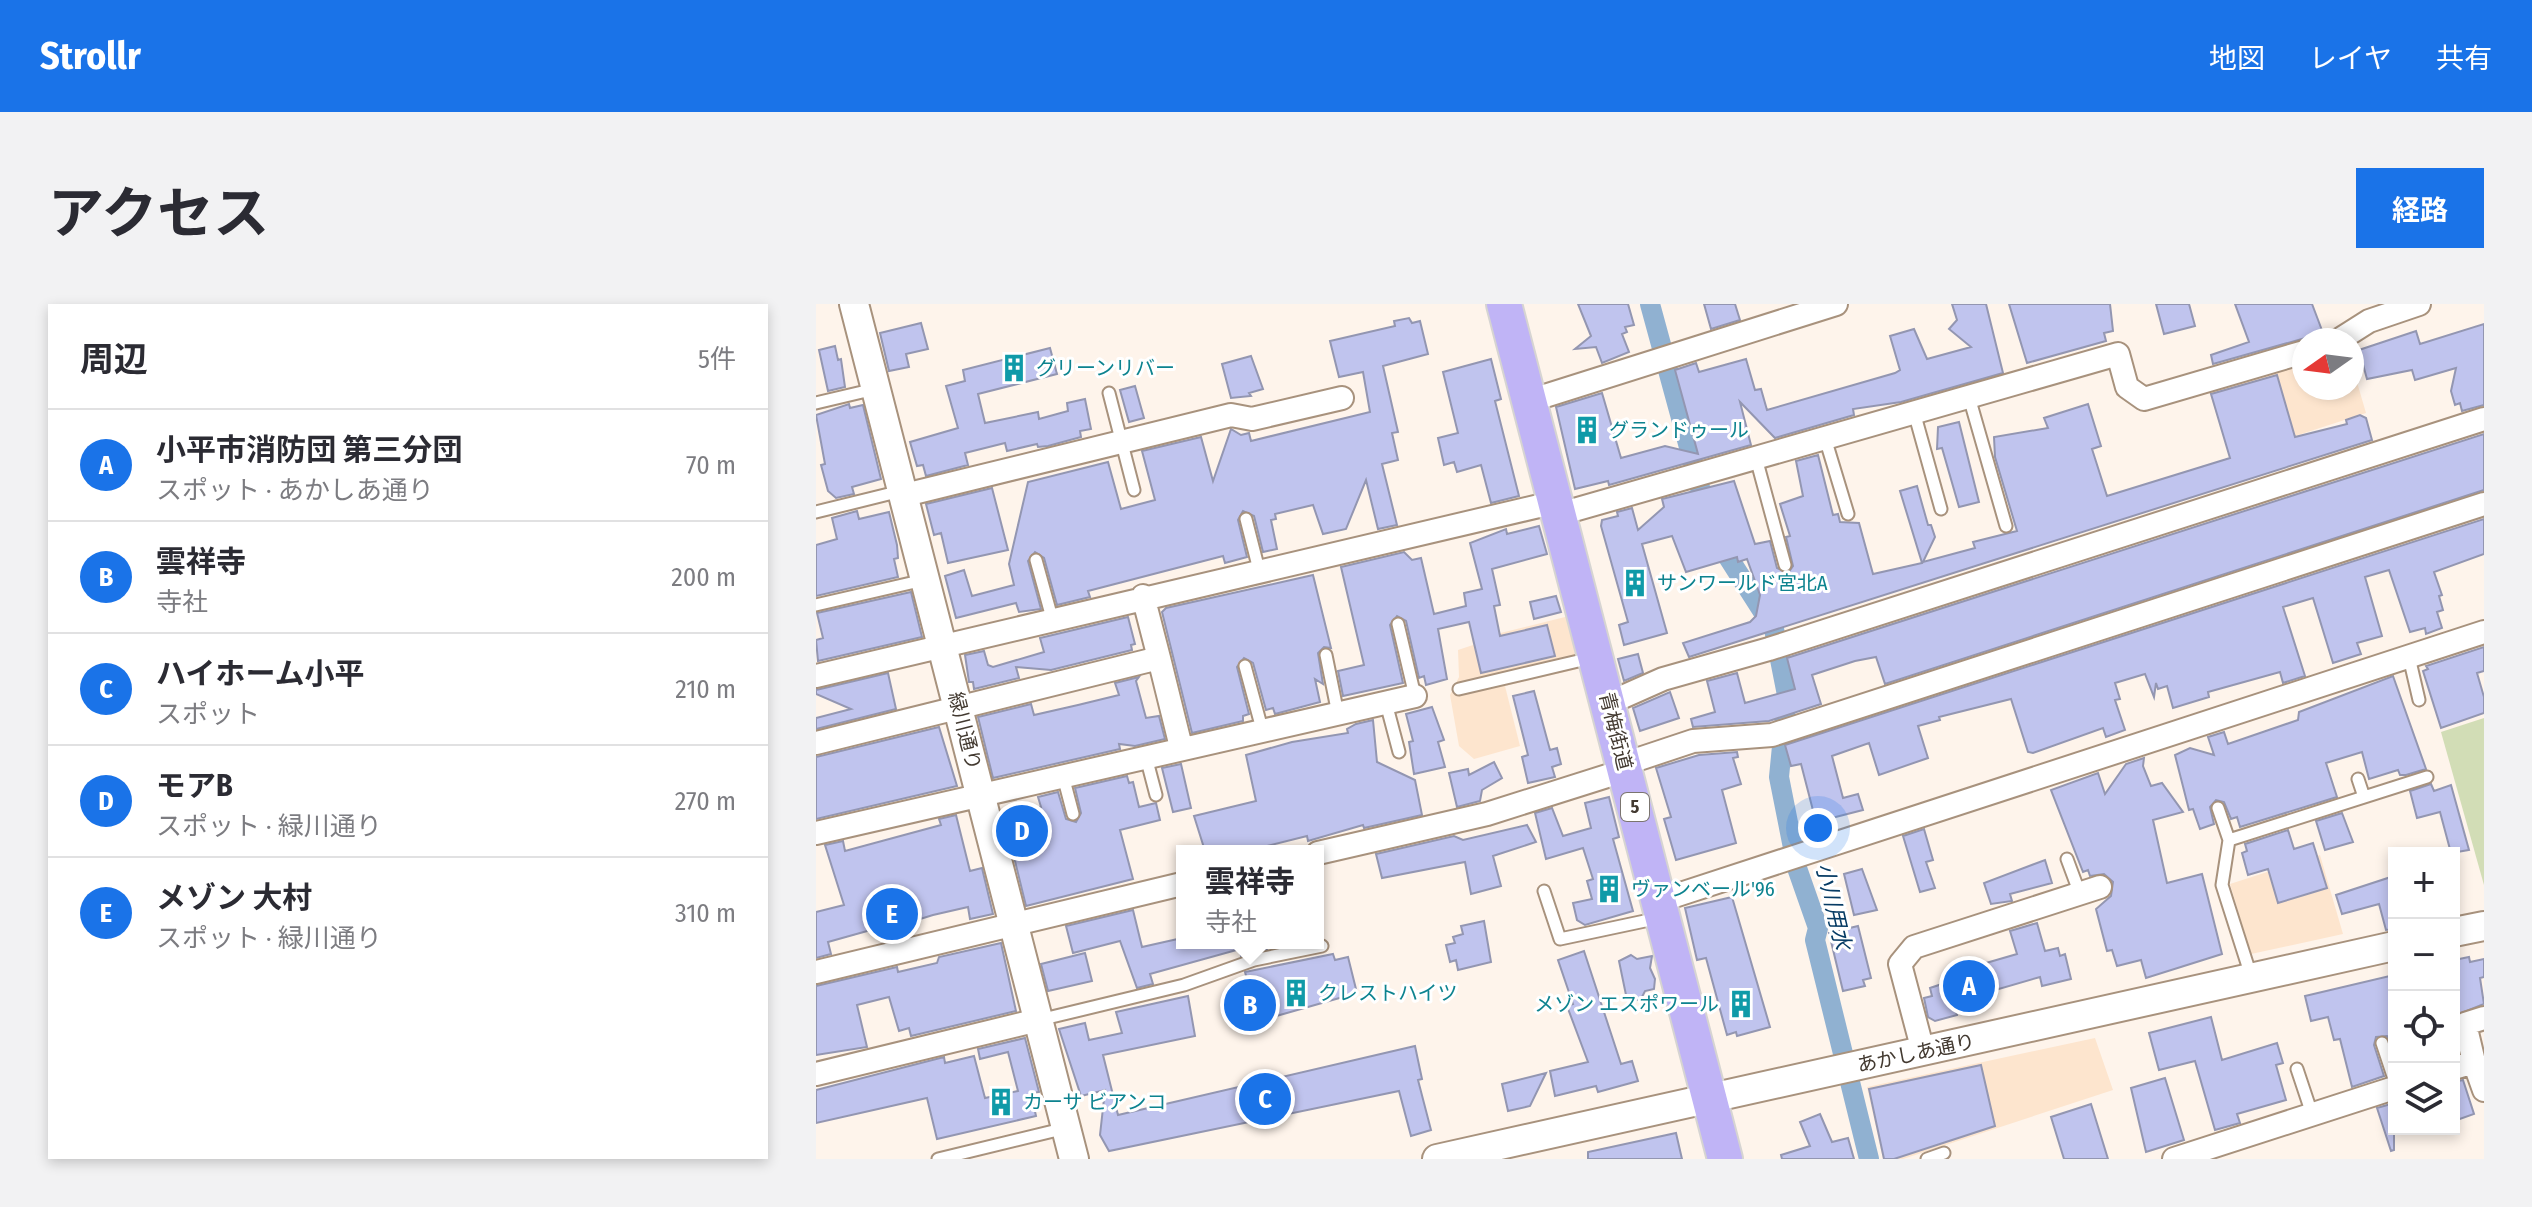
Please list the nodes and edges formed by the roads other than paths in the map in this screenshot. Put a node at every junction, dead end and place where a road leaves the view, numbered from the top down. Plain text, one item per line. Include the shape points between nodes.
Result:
1 (854, 304) edge
2 (1504, 304) edge
3 (1836, 304) edge
4 (2419, 304) edge
5 (2358, 328) edge
6 (2292, 356) edge
7 (876, 389) junction
8 (1109, 393) dead end
9 (1969, 397) junction
10 (1342, 398) dead end
11 (1529, 401) junction
12 (816, 403) edge
13 (1914, 412) junction
14 (2484, 419) edge
15 (1825, 438) junction
16 (1121, 443) junction
17 (1756, 458) junction
18 (1134, 490) dead end
19 (904, 492) junction
20 (2484, 504) edge
21 (1558, 508) junction
22 (1941, 509) dead end
23 (816, 512) edge
24 (1848, 514) dead end
25 (1246, 519) dead end
26 (2006, 526) dead end
27 (1036, 560) dead end
28 (1785, 565) dead end
29 (1259, 570) junction
30 (924, 580) junction
31 (1143, 596) junction
32 (816, 605) edge
33 (1052, 618) junction
34 (1398, 624) dead end
35 (2484, 632) edge
36 (942, 646) junction
37 (1326, 655) dead end
38 (1597, 656) junction
39 (2409, 657) junction
40 (1159, 658) junction
41 (1245, 666) dead end
42 (816, 676) edge
43 (1459, 689) dead end
44 (1415, 696) joint
45 (2419, 700) dead end
46 (1386, 703) junction
47 (1609, 703) junction
48 (959, 709) junction
49 (1338, 714) junction
50 (1262, 729) junction
51 (816, 743) edge
52 (1181, 747) junction
53 (1399, 752) dead end
54 (1145, 755) junction
55 (1625, 767) junction
56 (1063, 775) junction
57 (2427, 777) dead end
58 (2358, 779) dead end
59 (981, 794) junction
60 (1156, 795) dead end
61 (2364, 797) junction
62 (2218, 808) dead end
63 (1073, 814) dead end
64 (816, 833) edge
65 (2229, 840) junction
66 (1324, 852) edge
67 (2067, 859) dead end
68 (1176, 885) edge
69 (1544, 891) dead end
70 (2090, 891) joint
71 (1661, 909) junction
72 (1014, 923) junction
73 (2484, 926) edge
74 (2460, 931) edge
75 (2388, 947) edge
76 (1307, 949) edge
77 (816, 972) edge
78 (2252, 979) junction
79 (2484, 1018) edge
80 (1038, 1020) junction
81 (2382, 1043) dead end
82 (1923, 1051) junction
83 (2389, 1063) edge
84 (2464, 1065) edge
85 (2297, 1069) dead end
86 (816, 1074) edge
87 (2388, 1090) edge
88 (2484, 1090) edge
89 (1711, 1099) junction
90 (2312, 1114) junction
91 (1066, 1128) junction
92 (1944, 1153) dead end
93 (938, 1159) edge
94 (1074, 1159) edge
95 (1437, 1159) edge
96 (1725, 1159) edge
97 (1927, 1159) edge
98 (2174, 1159) edge

1 - 7 street, 緑川通り
2 - 11 main road, 青梅街道 / 5
3 - 11 street
4 - 5 street
6 - 9 street via 2144,399 2127,387 2118,354
7 - 12 lane
7 - 19 street, 緑川通り
8 - 16 lane
9 - 13 street
9 - 26 lane
10 - 16 street via 1252,419 1231,415
11 - 21 main road, 青梅街道 / 5
13 - 15 street
13 - 22 lane
14 - 47 street via 1663,679
15 - 17 street
15 - 24 lane
16 - 18 lane
16 - 19 street
17 - 21 street
17 - 28 lane
19 - 23 lane
19 - 30 street, 緑川通り
20 - 55 street via 1779,732 1693,741
21 - 29 street
21 - 38 main road, 青梅街道 / 5
25 - 29 lane
27 - 33 lane
29 - 31 street
30 - 32 lane
30 - 36 street, 緑川通り
31 - 33 street
31 - 40 street
33 - 36 street
34 - 44 lane
35 - 39 street
36 - 42 street
36 - 48 street, 緑川通り
37 - 49 lane
38 - 43 lane
38 - 47 main road, 青梅街道 / 5
39 - 45 lane
39 - 71 street via 1797,857
40 - 48 street
40 - 52 street
41 - 50 lane
44 - 46 street
46 - 49 street
46 - 53 lane
47 - 55 main road, 青梅街道 / 5
48 - 51 street
48 - 59 street, 緑川通り
49 - 50 street
50 - 52 street
52 - 54 street
54 - 56 street
54 - 60 lane
55 - 66 street via 1487,814
55 - 71 main road, 青梅街道 / 5
56 - 59 street
56 - 63 lane
57 - 61 lane
58 - 61 lane
59 - 64 street
59 - 72 street, 緑川通り
61 - 65 lane
62 - 65 lane
65 - 78 lane via 2222,885
67 - 70 lane
68 - 72 street
69 - 71 lane via 1560,939
70 - 82 street via 1914,947 1900,964
71 - 89 main road, 青梅街道 / 5
72 - 77 street
72 - 80 street, 緑川通り
73 - 74 street
75 - 78 street, あかしあ通り
76 - 80 lane
78 - 82 street, あかしあ通り
79 - 84 street via 2465,1024
80 - 86 street
80 - 91 street, 緑川通り
81 - 83 lane
82 - 89 street, あかしあ通り
84 - 88 street
85 - 90 lane
87 - 90 street
89 - 95 street, あかしあ通り
89 - 96 main road, 青梅街道 / 5
90 - 98 street
91 - 93 lane
91 - 94 street, 緑川通り
92 - 97 lane

